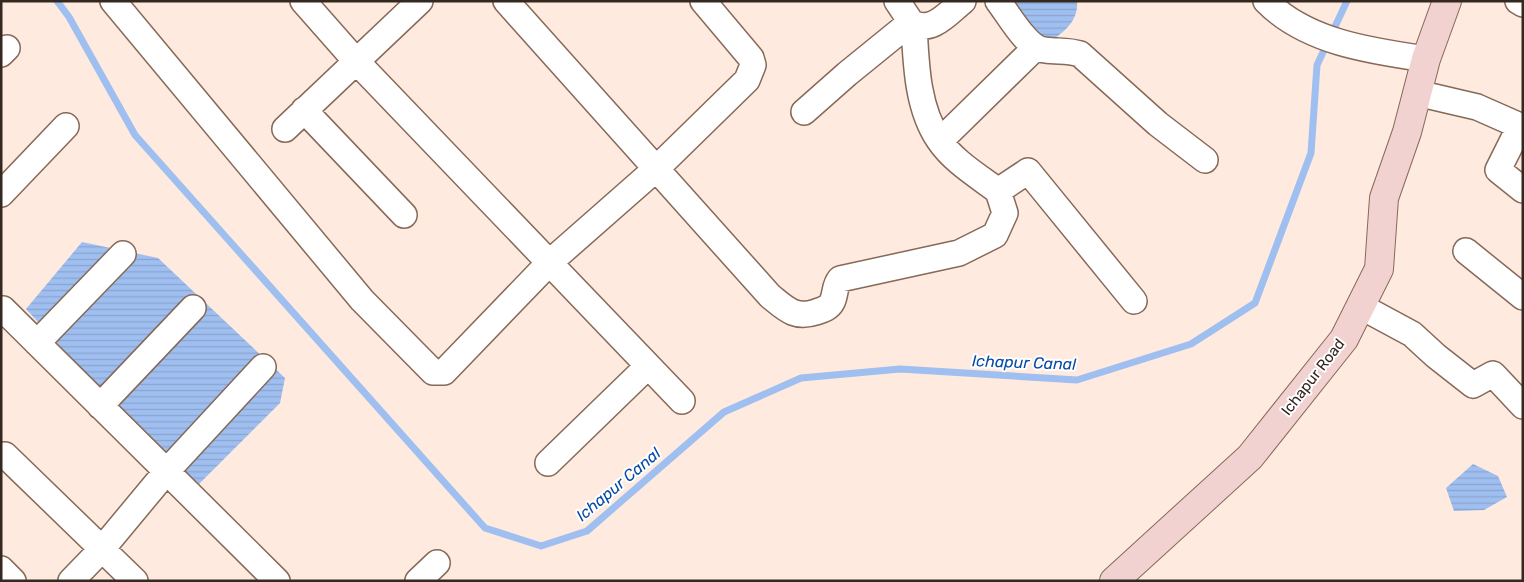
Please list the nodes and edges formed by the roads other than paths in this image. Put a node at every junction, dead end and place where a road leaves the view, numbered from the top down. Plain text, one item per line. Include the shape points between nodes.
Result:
1 (113, 1) edge
2 (302, 1) edge
3 (420, 1) edge
4 (506, 1) edge
5 (703, 1) edge
6 (897, 1) edge
7 (963, 1) edge
8 (998, 1) edge
9 (1266, 1) edge
10 (1447, 1) edge
11 (1518, 1) edge
12 (1523, 4) edge
13 (913, 23) junction
14 (1036, 47) junction
15 (1426, 59) junction
16 (355, 60) junction
17 (1417, 93) junction
18 (304, 110) junction
19 (804, 112) dead end
20 (66, 126) dead end
21 (284, 129) dead end
22 (940, 141) junction
23 (1205, 160) dead end
24 (656, 168) junction
25 (1523, 190) edge
26 (998, 191) junction
27 (1, 194) edge
28 (404, 216) dead end
29 (1466, 251) dead end
30 (123, 254) dead end
31 (550, 263) junction
32 (1523, 298) edge
33 (1134, 301) dead end
34 (1360, 306) junction
35 (193, 308) dead end
36 (2, 310) edge
37 (37, 343) junction
38 (648, 366) junction
39 (263, 367) dead end
40 (682, 401) dead end
41 (100, 406) junction
42 (1523, 406) edge
43 (5, 455) dead end
44 (548, 463) dead end
45 (166, 472) junction
46 (102, 548) junction
47 (436, 563) dead end
48 (1, 569) edge
49 (13, 581) edge
50 (71, 581) edge
51 (135, 581) edge
52 (277, 581) edge
53 (418, 581) edge
54 (1114, 581) edge

1 - 31 street via 362,300 433,372 444,372
2 - 16 street
3 - 16 street
4 - 24 street
5 - 24 street via 751,58 751,71 747,80
6 - 13 street
7 - 13 street via 933,25 926,27
8 - 14 street via 1030,44
9 - 15 street via 1278,14 1314,32 1366,51
10 - 15 street, Ichapur Road
11 - 12 street
13 - 19 street
13 - 22 street via 917,74 928,120
14 - 22 street
14 - 23 street via 1080,54 1158,124
15 - 17 street, Ichapur Road
16 - 18 street
16 - 31 street
17 - 25 street via 1477,107 1520,126 1498,170
17 - 34 street, Ichapur Road via 1384,198 1378,269
18 - 21 street
18 - 28 street
20 - 27 street
22 - 26 street via 960,162
24 - 26 street via 770,296 797,315 805,316 826,308 832,302 840,279 959,253 995,236 1005,214
24 - 31 street
26 - 33 street via 1028,171
29 - 32 street
30 - 37 street
31 - 38 street
34 - 42 street via 1412,334 1473,385 1493,374
34 - 54 street, Ichapur Road via 1344,339 1250,457
35 - 41 street
36 - 37 street
37 - 41 street
38 - 40 street
38 - 44 street
39 - 45 street
41 - 45 street
43 - 46 street
45 - 46 street
45 - 52 street
46 - 50 street
46 - 51 street
47 - 53 street
48 - 49 street

